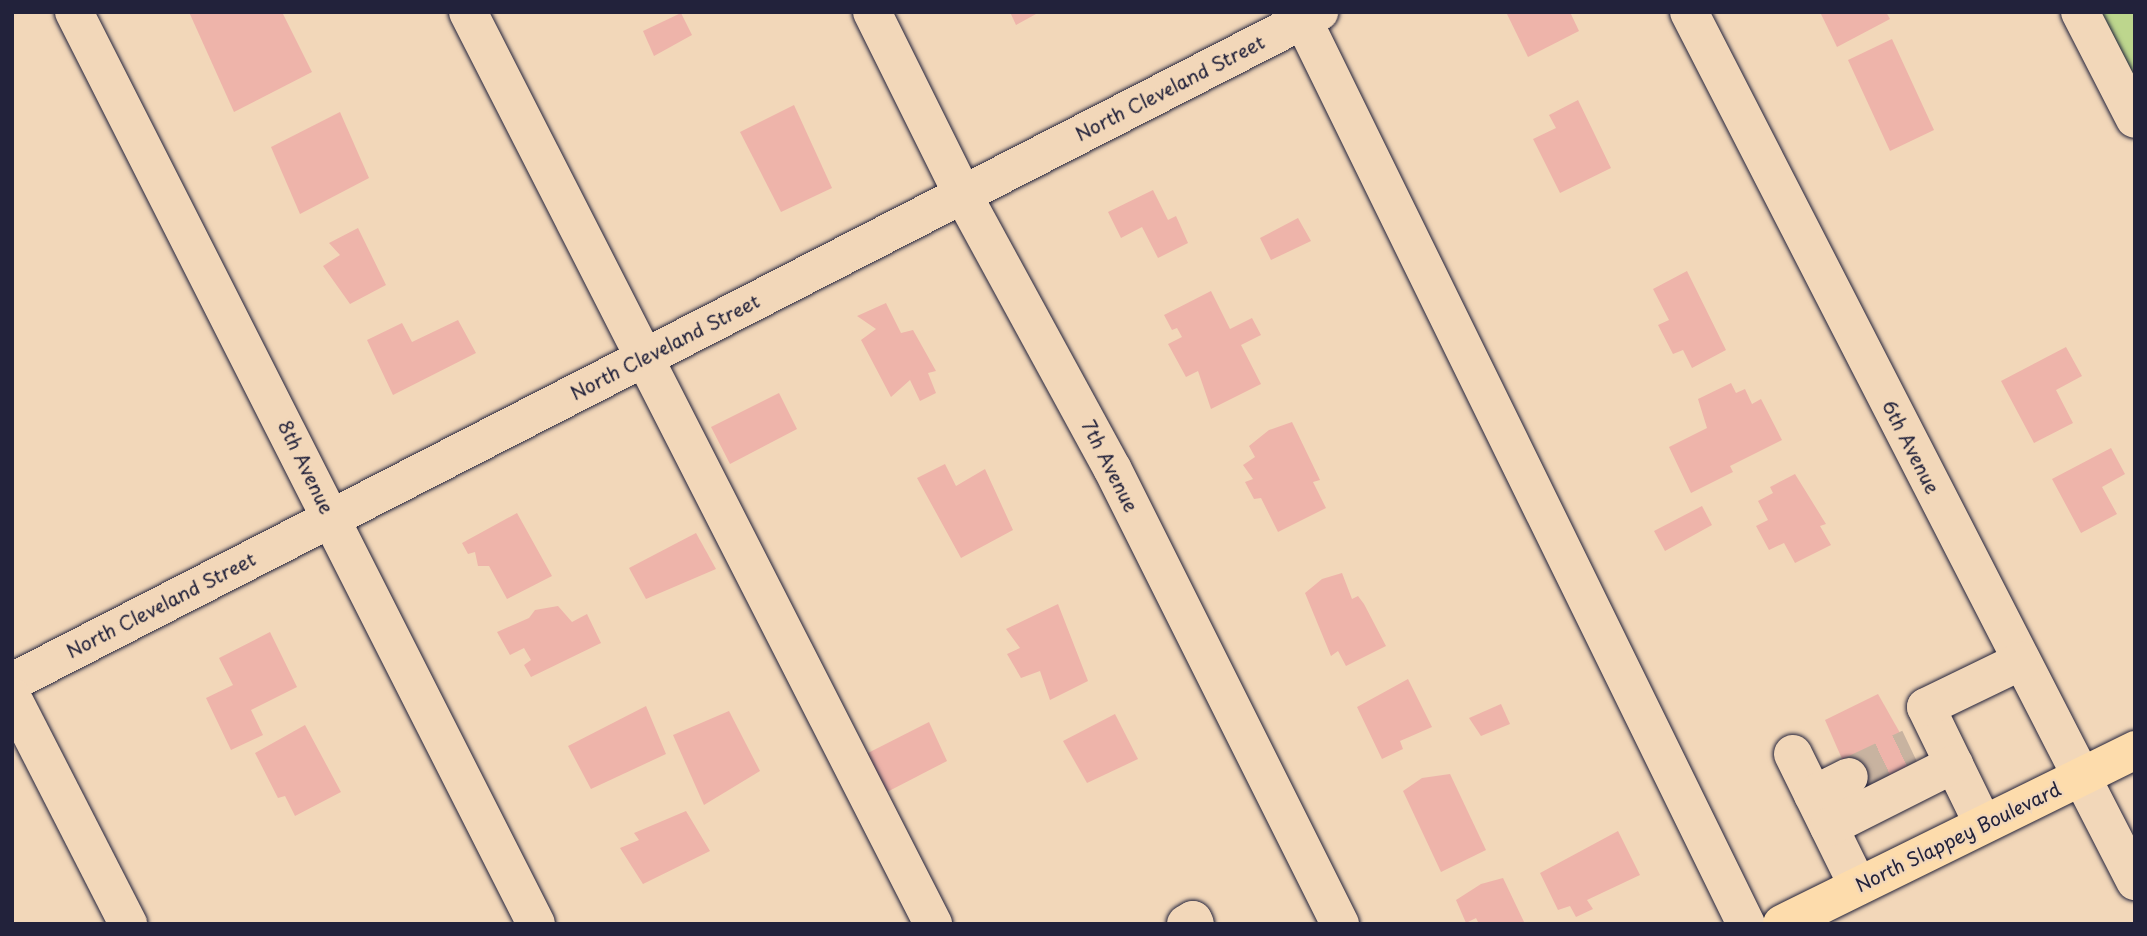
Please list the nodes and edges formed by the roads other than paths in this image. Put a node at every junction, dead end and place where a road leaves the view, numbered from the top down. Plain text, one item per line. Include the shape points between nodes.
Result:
1 (74, 12) edge
2 (468, 12) edge
3 (872, 12) edge
4 (1689, 12) edge
5 (2080, 12) edge
6 (1307, 15) edge
7 (2135, 119) edge
8 (963, 195) junction
9 (644, 357) junction
10 (330, 517) junction
11 (2021, 661) junction
12 (12, 682) edge
13 (12, 697) edge
14 (1934, 748) junction
15 (2135, 750) edge
16 (1793, 754) dead end
17 (2082, 776) junction
18 (1849, 777) tunnel mouth
19 (1821, 811) junction
20 (1983, 824) junction
21 (2135, 881) edge
22 (1858, 886) junction
23 (128, 924) edge
24 (536, 924) edge
25 (933, 924) edge
26 (1186, 924) edge
27 (1195, 924) edge
28 (1340, 924) edge
29 (1746, 924) edge
30 (1782, 924) edge

1 - 10 street, 8th Avenue
2 - 9 street
3 - 8 street, 7th Avenue
4 - 11 street, 6th Avenue
5 - 7 street
6 - 8 street, North Cleveland Street
6 - 29 street
8 - 9 street, North Cleveland Street
8 - 28 street, 7th Avenue via 1112,468
9 - 10 street, North Cleveland Street
9 - 25 street
10 - 12 street, North Cleveland Street
10 - 24 street, 8th Avenue
11 - 14 street via 1926,707
11 - 17 street, 6th Avenue
13 - 23 street
14 - 19 street
14 - 20 street
15 - 17 main road, North Slappey Boulevard
16 - 19 street
17 - 20 main road, North Slappey Boulevard
17 - 21 street, 6th Avenue
18 - 19 street
19 - 22 street
20 - 22 main road, North Slappey Boulevard
22 - 30 main road, North Slappey Boulevard
26 - 27 street via 1194,920

